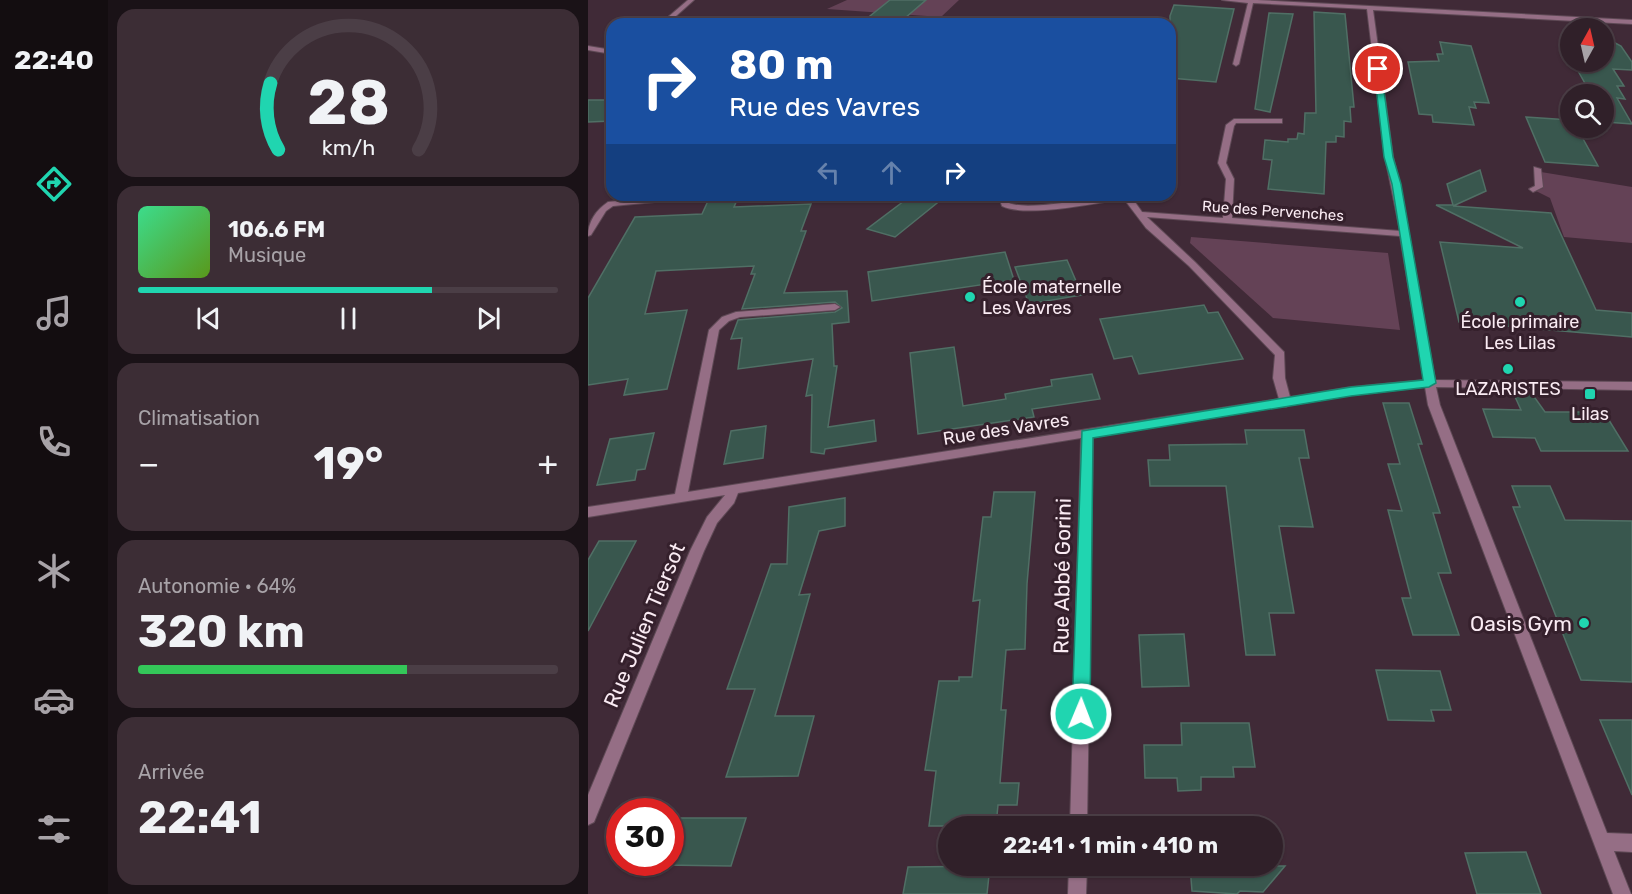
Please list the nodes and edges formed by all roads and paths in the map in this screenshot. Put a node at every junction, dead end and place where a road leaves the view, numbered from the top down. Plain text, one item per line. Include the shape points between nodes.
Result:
1 (691, 0) edge
2 (1225, 0) edge
3 (1251, 1) edge
4 (1370, 8) junction
5 (670, 18) edge
6 (1632, 22) edge
7 (588, 48) edge
8 (599, 50) junction
9 (606, 51) edge
10 (590, 57) dead end
11 (1236, 64) dead end
12 (1279, 121) dead end
13 (1537, 169) dead end
14 (1533, 189) dead end
15 (642, 201) edge
16 (1004, 201) edge
17 (1083, 201) edge
18 (1130, 201) edge
19 (1140, 214) junction
20 (1227, 221) junction
21 (588, 233) edge
22 (1405, 234) junction
23 (835, 307) dead end
24 (1429, 383) junction
25 (1632, 386) edge
26 (1286, 404) junction
27 (1087, 434) junction
28 (733, 490) junction
29 (680, 498) junction
30 (588, 512) edge
31 (588, 816) edge
32 (1079, 816) edge
33 (1604, 842) junction
34 (1632, 843) edge
35 (1078, 876) edge
36 (1077, 894) edge
37 (1622, 894) edge

1 - 5 street
2 - 3 street
3 - 4 street
3 - 11 street
4 - 6 street
4 - 22 street via 1389,157
7 - 8 street
8 - 9 street
8 - 10 street
12 - 20 street via 1242,120 1230,125 1222,163 1230,179
13 - 14 street via 1539,187
15 - 21 street via 611,204 603,209
16 - 17 street via 1022,208
18 - 19 street
19 - 20 street, Rue des Pervenches
19 - 26 street via 1280,354 1279,378
20 - 22 street, Rue des Pervenches
22 - 24 street
23 - 29 street via 740,314 720,322 714,330
24 - 25 street, Rue des Vavres
24 - 26 street, Rue des Vavres
24 - 33 street via 1434,405
26 - 27 street, Rue des Vavres
27 - 28 street, Rue des Vavres
27 - 32 street, Rue Abbé Gorini
28 - 29 street, Rue des Vavres
28 - 31 street, Rue Julien Tiersot via 697,551
29 - 30 street, Rue des Vavres
33 - 34 street
33 - 37 street
35 - 36 street

